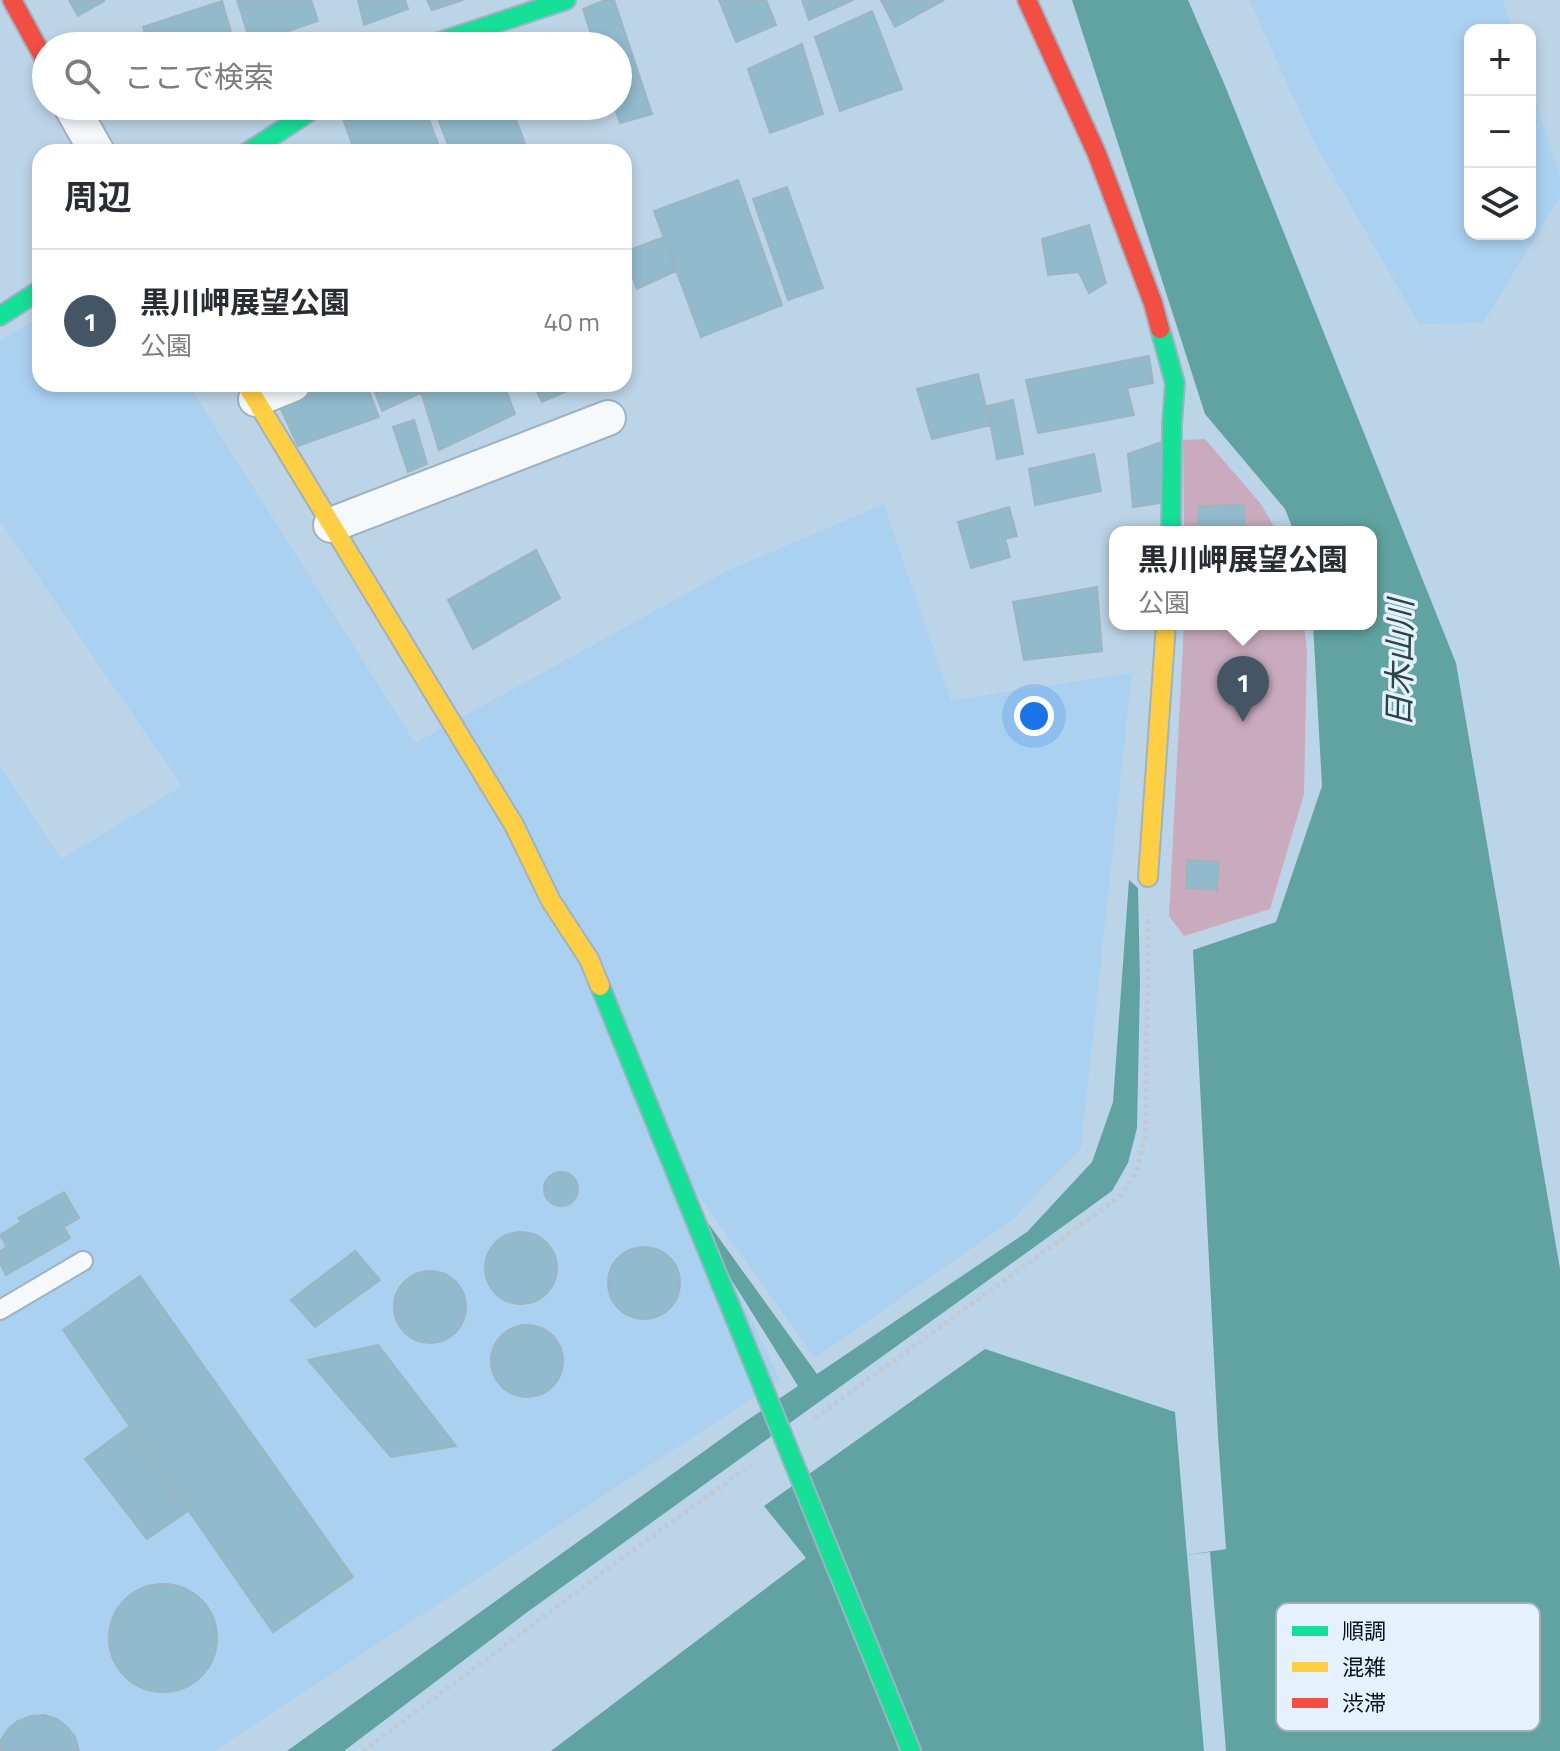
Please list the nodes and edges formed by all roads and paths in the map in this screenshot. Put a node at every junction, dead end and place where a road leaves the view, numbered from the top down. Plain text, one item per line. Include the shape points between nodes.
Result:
1 (12, 0) edge
2 (566, 0) edge
3 (1027, 0) edge
4 (469, 32) edge
5 (32, 36) edge
6 (79, 120) edge
7 (297, 120) edge
8 (92, 144) edge
9 (260, 144) edge
10 (32, 295) edge
11 (0, 316) edge
12 (251, 392) edge
13 (608, 418) dead end
14 (331, 525) junction
15 (1171, 526) edge
16 (1166, 630) edge
17 (1148, 877) joint
18 (83, 1261) dead end
19 (0, 1310) edge
20 (809, 1422) dead end
21 (757, 1459) dead end
22 (363, 1751) edge
23 (911, 1751) edge

1 - 5 street
2 - 4 street
3 - 15 street via 1097,154 1153,303 1175,383
6 - 8 street
7 - 9 street
10 - 11 street
12 - 14 street
13 - 14 street
14 - 23 street via 514,825 551,901 589,959
16 - 17 street
17 - 20 path via 1146,1131 1137,1172 1119,1197
18 - 19 lane
21 - 22 path

